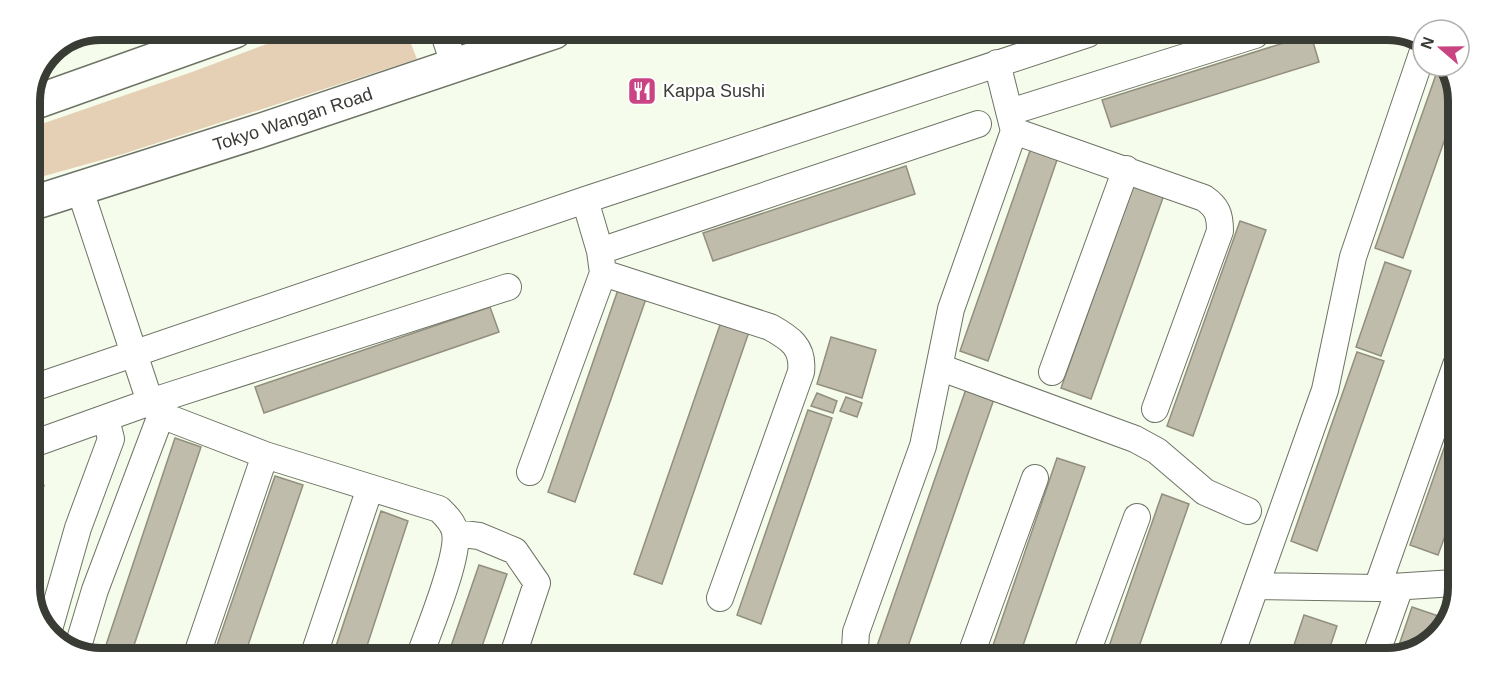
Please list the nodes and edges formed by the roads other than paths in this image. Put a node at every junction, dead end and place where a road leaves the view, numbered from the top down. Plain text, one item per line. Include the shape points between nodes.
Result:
1 (210, 40) edge
2 (446, 40) edge
3 (529, 40) edge
4 (1241, 40) edge
5 (1036, 42) edge
6 (997, 63) junction
7 (454, 64) junction
8 (1414, 78) edge
9 (41, 100) edge
10 (1012, 122) junction
11 (978, 124) dead end
12 (1126, 169) junction
13 (80, 190) junction
14 (585, 200) junction
15 (41, 201) edge
16 (602, 262) junction
17 (508, 287) dead end
18 (135, 354) junction
19 (950, 371) dead end
20 (1052, 372) dead end
21 (41, 385) edge
22 (1448, 392) edge
23 (156, 409) junction
24 (1155, 409) dead end
25 (106, 419) junction
26 (41, 441) edge
27 (265, 455) junction
28 (530, 472) dead end
29 (1035, 478) dead end
30 (370, 488) junction
31 (1248, 510) dead end
32 (1137, 518) dead end
33 (455, 532) junction
34 (1448, 584) edge
35 (1256, 586) junction
36 (1389, 587) junction
37 (720, 598) dead end
38 (51, 622) edge
39 (79, 644) edge
40 (199, 648) edge
41 (316, 648) edge
42 (422, 648) edge
43 (515, 648) edge
44 (855, 648) edge
45 (973, 648) edge
46 (1089, 648) edge
47 (1234, 648) edge
48 (1378, 648) edge

1 - 9 highway
2 - 7 street
3 - 7 highway, Tokyo Wangan Road
4 - 10 street
5 - 6 street
6 - 10 street
6 - 14 street
7 - 13 highway, Tokyo Wangan Road
8 - 35 street via 1353,257 1325,390
10 - 12 street
10 - 44 street via 951,309 923,446 856,632
11 - 16 street
12 - 20 street
12 - 24 street via 1204,198 1220,215 1220,231
13 - 15 highway, Tokyo Wangan Road
13 - 18 street
14 - 16 street
14 - 18 street
16 - 28 street
16 - 37 street via 770,327 789,338 802,360
17 - 23 street
18 - 21 street
18 - 23 street
19 - 31 street via 1135,439 1157,451 1205,492
22 - 36 street
23 - 25 street
23 - 27 street
23 - 39 street
25 - 26 street
25 - 38 street via 111,440 78,528
27 - 30 street
27 - 40 street
29 - 45 street
30 - 33 street via 439,509
30 - 41 street
32 - 46 street
33 - 42 street via 454,555
33 - 43 street via 515,551 537,583
34 - 36 street
35 - 36 street
35 - 47 street
36 - 48 street

